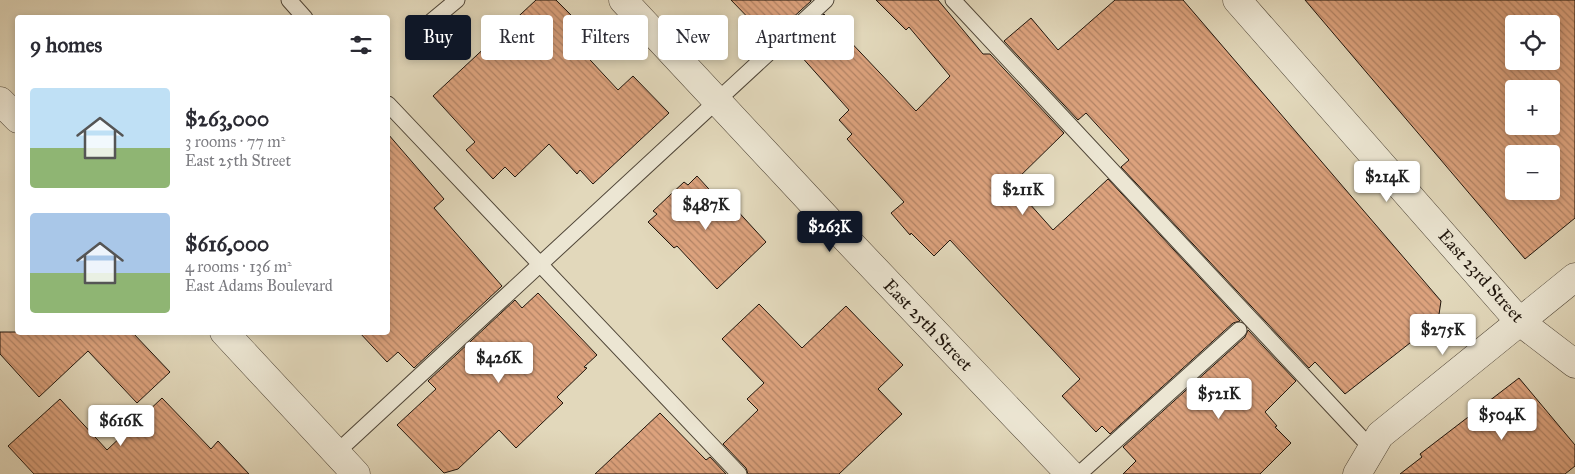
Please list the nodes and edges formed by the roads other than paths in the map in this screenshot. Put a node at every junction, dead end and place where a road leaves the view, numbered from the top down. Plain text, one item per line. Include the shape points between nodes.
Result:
1 (289, 0) edge
2 (457, 0) edge
3 (623, 0) edge
4 (826, 0) edge
5 (953, 0) edge
6 (1237, 0) edge
7 (302, 15) edge
8 (439, 15) edge
9 (716, 100) junction
10 (0, 101) edge
11 (390, 106) edge
12 (15, 116) edge
13 (540, 264) junction
14 (1575, 278) edge
15 (1519, 321) junction
16 (1239, 330) dead end
17 (227, 335) edge
18 (1575, 364) edge
19 (1372, 449) junction
20 (336, 453) junction
21 (356, 474) edge
22 (739, 474) edge
23 (1070, 474) edge
24 (1079, 474) edge
25 (1357, 474) edge

1 - 7 lane
2 - 8 lane
3 - 9 street, East 25th Street
4 - 9 lane
5 - 19 lane
6 - 15 street, East 23rd Street
9 - 13 lane
9 - 23 street, East 25th Street
10 - 12 street
11 - 13 lane
13 - 20 lane
13 - 22 lane
14 - 15 street
15 - 18 street, East 23rd Street
15 - 19 street via 1380,435
16 - 24 lane
17 - 20 street
19 - 25 street
20 - 21 street

